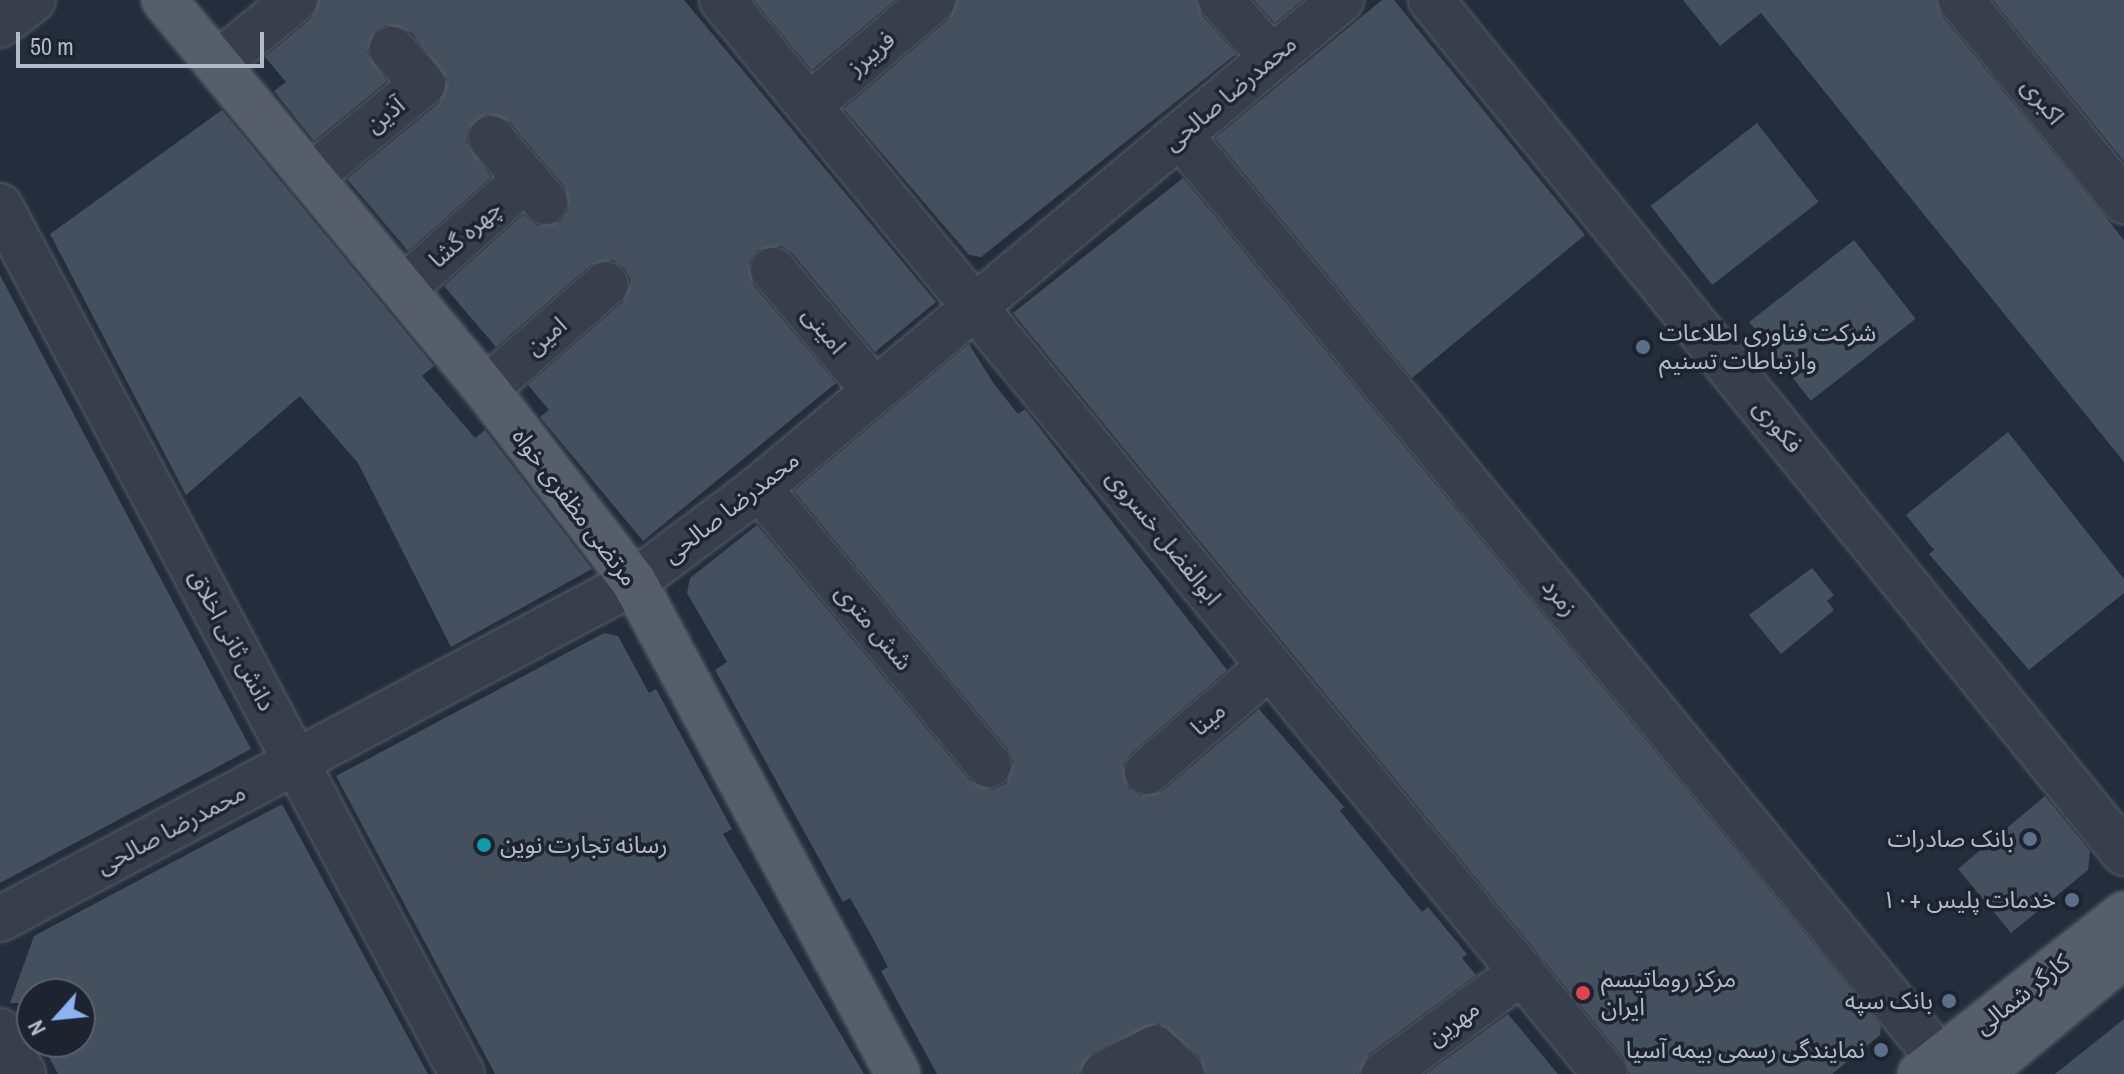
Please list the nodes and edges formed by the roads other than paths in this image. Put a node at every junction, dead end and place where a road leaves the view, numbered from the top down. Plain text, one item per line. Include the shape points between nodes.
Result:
1 (33, 0) edge
2 (164, 0) edge
3 (295, 0) edge
4 (722, 0) edge
5 (933, 0) edge
6 (1221, 0) edge
7 (1341, 0) edge
8 (1431, 0) edge
9 (1961, 0) edge
10 (0, 25) edge
11 (392, 49) dead end
12 (1272, 58) junction
13 (217, 64) junction
14 (809, 106) junction
15 (1180, 135) junction
16 (491, 138) dead end
17 (310, 177) junction
18 (2124, 201) edge
19 (0, 206) edge
20 (773, 270) dead end
21 (606, 284) dead end
22 (403, 289) junction
23 (974, 307) junction
24 (486, 389) junction
25 (875, 391) junction
26 (759, 488) junction
27 (634, 582) junction
28 (1270, 666) junction
29 (297, 761) junction
30 (989, 765) dead end
31 (1147, 772) dead end
32 (2124, 853) edge
33 (2124, 914) edge
34 (0, 919) edge
35 (2124, 955) edge
36 (1522, 972) junction
37 (0, 1031) edge
38 (1930, 1066) edge
39 (23, 1074) edge
40 (462, 1074) edge
41 (898, 1074) edge
42 (1104, 1074) edge
43 (1182, 1074) edge
44 (1384, 1074) edge
45 (1605, 1074) edge
46 (1980, 1074) edge

1 - 10 street
2 - 13 main road, مرتضی مظفری خواه
3 - 13 street
4 - 14 street, ابوالفضل خسروی
5 - 14 street, فریبرز
6 - 12 street
7 - 12 street, محمدرضا صالحی
8 - 32 street, فکوری
9 - 18 street, اکبری
11 - 17 street, آذین via 423,84
12 - 15 street, محمدرضا صالحی
13 - 17 main road, مرتضی مظفری خواه
14 - 23 street, ابوالفضل خسروی
15 - 23 street, محمدرضا صالحی
15 - 38 street, زمرد
16 - 22 street, چهره گشا via 536,190
17 - 22 main road, مرتضی مظفری خواه
19 - 29 street, دانش ثانی اخلاق
20 - 25 street, امینی
21 - 24 street, امین
22 - 24 main road, مرتضی مظفری خواه
23 - 25 street, محمدرضا صالحی
23 - 28 street, ابوالفضل خسروی
24 - 27 main road, مرتضی مظفری خواه
25 - 26 street, محمدرضا صالحی
26 - 27 street, محمدرضا صالحی
26 - 30 street, شش متری
27 - 29 street, محمدرضا صالحی
27 - 41 main road, مرتضی مظفری خواه
28 - 31 street, مینا
28 - 36 street, ابوالفضل خسروی
29 - 34 street, محمدرضا صالحی
29 - 40 street, دانش ثانی اخلاق
33 - 38 main road, کارگر شمالی
35 - 46 main road, کارگر شمالی
36 - 44 street, مهرین
36 - 45 street, ابوالفضل خسروی
37 - 39 street
42 - 43 street via 1155,1048

